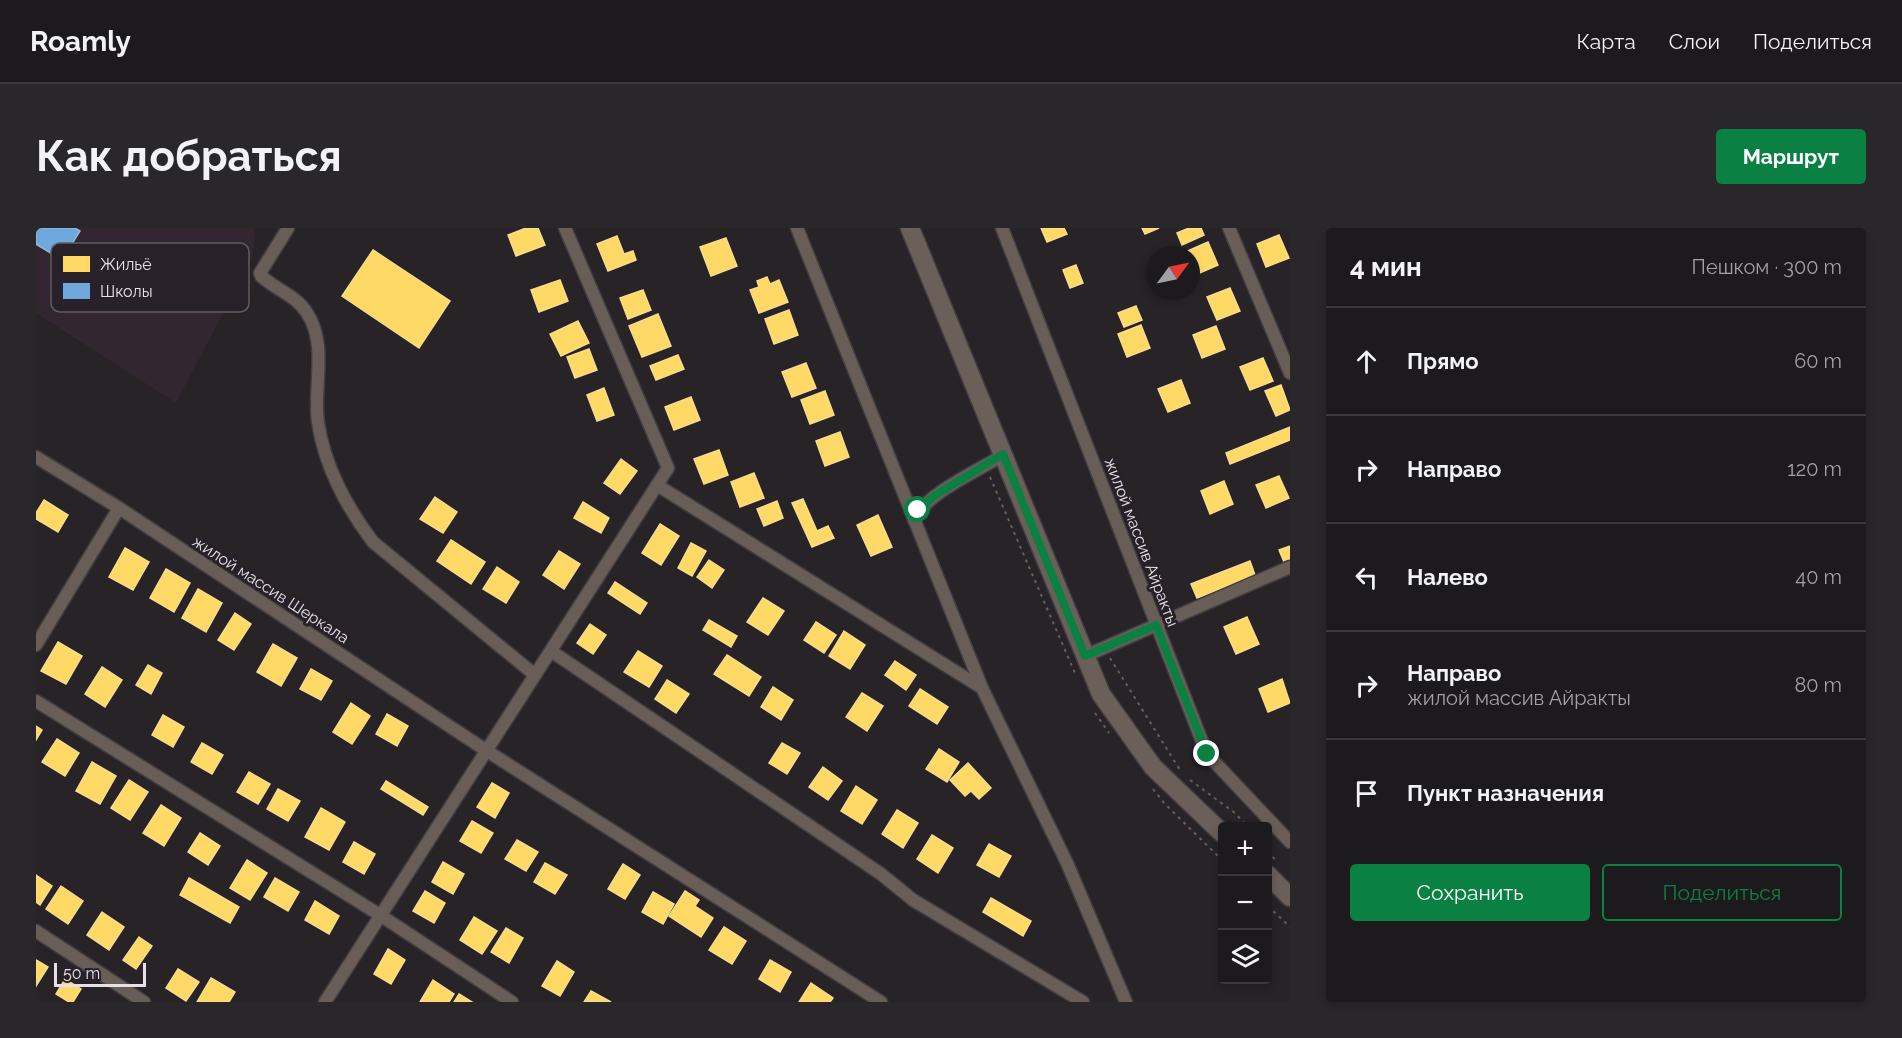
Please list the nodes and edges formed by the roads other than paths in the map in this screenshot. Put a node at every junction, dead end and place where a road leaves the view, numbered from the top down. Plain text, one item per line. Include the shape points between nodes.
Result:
1 (288, 228) edge
2 (565, 228) edge
3 (797, 228) edge
4 (910, 228) edge
5 (1002, 228) edge
6 (1228, 228) edge
7 (1290, 373) edge
8 (1003, 454) junction
9 (36, 457) edge
10 (657, 485) junction
11 (119, 508) junction
12 (914, 520) junction
13 (1290, 567) edge
14 (1156, 625) junction
15 (36, 645) edge
16 (550, 651) junction
17 (1085, 656) junction
18 (535, 675) junction
19 (982, 687) junction
20 (36, 700) edge
21 (486, 751) junction
22 (1218, 829) edge
23 (1290, 842) edge
24 (1272, 880) edge
25 (1290, 897) edge
26 (380, 915) junction
27 (36, 931) edge
28 (863, 997) edge
29 (144, 1002) edge
30 (325, 1002) edge
31 (512, 1002) edge
32 (881, 1002) edge
33 (1083, 1002) edge
34 (1126, 1002) edge

1 - 18 street via 260,273 308,314 319,359 318,420 325,455 356,520 373,542
2 - 10 street via 668,468
3 - 12 street
4 - 8 main road
5 - 14 street, жилой массив Айракты
6 - 7 street
8 - 12 street via 934,496 918,510
8 - 17 main road
9 - 11 street, жилой массив Шеркала
10 - 16 street
10 - 19 street
11 - 15 street
11 - 21 street, жилой массив Шеркала
12 - 19 street
13 - 14 street
14 - 17 street
14 - 23 street, жилой массив Айракты via 1207,754
16 - 18 street
16 - 33 street via 881,874 913,900
17 - 22 main road via 1101,694 1154,767
18 - 21 street
19 - 34 street via 1067,863
20 - 26 street
21 - 26 street
21 - 28 street, жилой массив Шеркала
24 - 25 main road
26 - 30 street
26 - 31 street
27 - 29 street
28 - 32 street, жилой массив Шеркала

